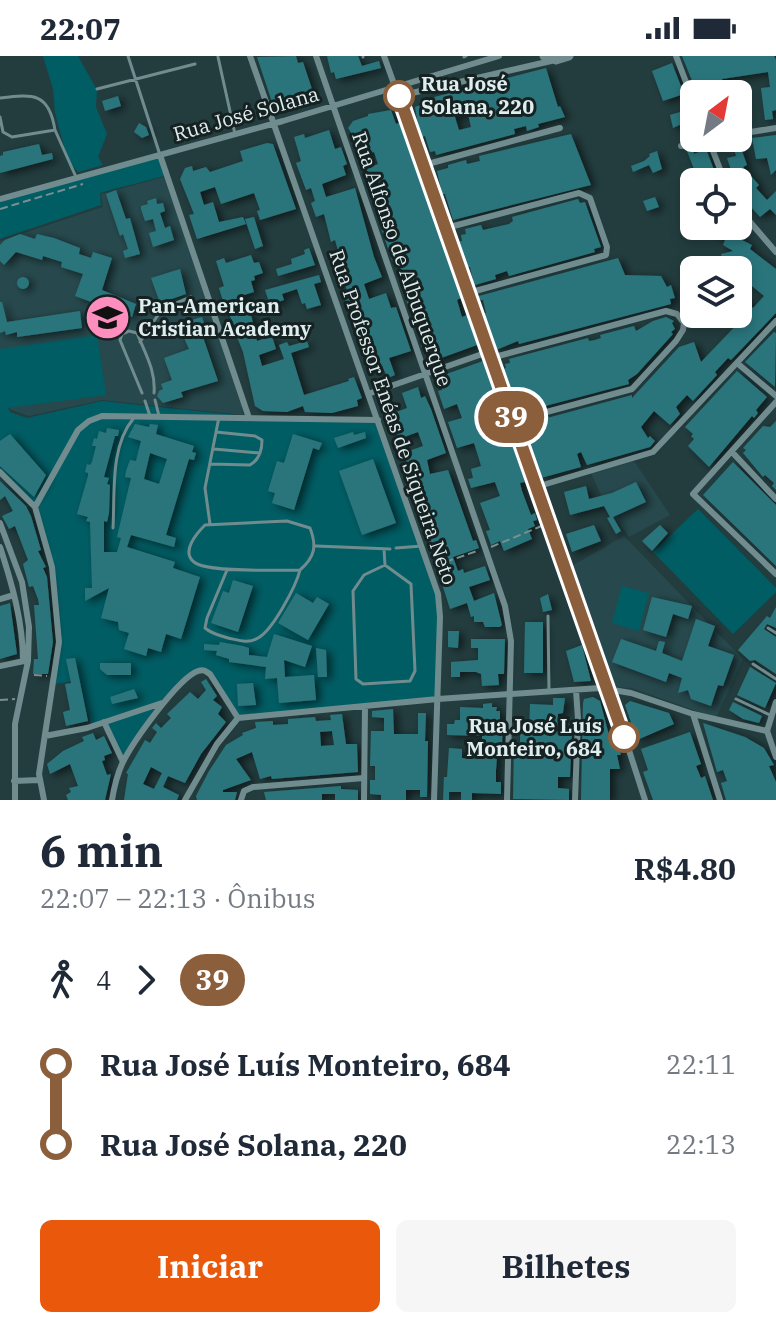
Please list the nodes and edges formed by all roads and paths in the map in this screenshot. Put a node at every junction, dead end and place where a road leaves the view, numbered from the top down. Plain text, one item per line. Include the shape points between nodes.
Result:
1 (128, 56) edge
2 (250, 56) edge
3 (316, 56) edge
4 (384, 56) edge
5 (499, 56) edge
6 (544, 56) edge
7 (569, 56) edge
8 (676, 56) edge
9 (218, 57) edge
10 (556, 60) junction
11 (195, 64) dead end
12 (136, 78) junction
13 (685, 80) edge
14 (395, 86) junction
15 (97, 89) dead end
16 (399, 96) junction
17 (0, 98) edge
18 (333, 106) junction
19 (0, 117) edge
20 (274, 123) junction
21 (560, 128) dead end
22 (776, 128) edge
23 (55, 130) junction
24 (752, 132) edge
25 (235, 134) junction
26 (160, 155) junction
27 (424, 165) junction
28 (76, 177) junction
29 (90, 182) dead end
30 (0, 199) edge
31 (0, 209) edge
32 (752, 224) edge
33 (446, 228) junction
34 (776, 252) edge
35 (468, 293) junction
36 (191, 297) dead end
37 (776, 321) edge
38 (140, 342) junction
39 (489, 355) junction
40 (737, 363) junction
41 (425, 375) junction
42 (368, 394) junction
43 (776, 396) edge
44 (155, 400) dead end
45 (145, 401) dead end
46 (776, 402) edge
47 (768, 411) junction
48 (135, 416) junction
49 (150, 416) junction
50 (159, 416) junction
51 (219, 417) junction
52 (249, 418) junction
53 (776, 419) edge
54 (378, 420) junction
55 (513, 421) junction
56 (216, 432) junction
57 (214, 449) junction
58 (732, 452) junction
59 (260, 453) junction
60 (210, 464) junction
61 (0, 472) edge
62 (536, 487) junction
63 (776, 499) edge
64 (35, 507) junction
65 (0, 523) edge
66 (210, 524) junction
67 (113, 528) dead end
68 (316, 546) junction
69 (422, 546) junction
70 (0, 547) edge
71 (396, 548) dead end
72 (385, 565) junction
73 (227, 569) junction
74 (300, 570) junction
75 (776, 574) edge
76 (14, 595) junction
77 (0, 599) edge
78 (548, 616) dead end
79 (768, 628) dead end
80 (776, 633) edge
81 (26, 662) junction
82 (753, 664) dead end
83 (0, 666) edge
84 (24, 674) junction
85 (55, 677) junction
86 (776, 679) edge
87 (609, 688) junction
88 (576, 690) junction
89 (549, 692) junction
90 (509, 694) junction
91 (18, 699) junction
92 (438, 699) junction
93 (736, 699) dead end
94 (0, 700) edge
95 (776, 702) edge
96 (162, 703) junction
97 (365, 706) junction
98 (693, 714) junction
99 (770, 715) junction
100 (238, 718) junction
101 (104, 722) junction
102 (767, 731) junction
103 (45, 736) junction
104 (776, 757) edge
105 (123, 762) junction
106 (364, 778) junction
107 (39, 780) junction
108 (14, 781) junction
109 (15, 800) edge
110 (44, 800) edge
111 (112, 800) edge
112 (185, 800) edge
113 (241, 800) edge
114 (364, 800) edge
115 (434, 800) edge
116 (507, 800) edge
117 (575, 800) edge
118 (645, 800) edge
119 (720, 800) edge

1 - 12 lane
2 - 20 street, Rua Professor Enéas de Siqueira Neto
3 - 18 street, Rua Alfonso de Albuquerque
4 - 14 street
5 - 14 street, Rua José Solana
6 - 10 main road
7 - 10 main road
8 - 13 street
9 - 25 lane
10 - 16 street
11 - 12 lane
12 - 15 lane
12 - 26 lane
14 - 16 street
14 - 18 street, Rua José Solana
16 - 27 street
17 - 23 lane via 30,95 43,100
18 - 20 street, Rua José Solana
18 - 41 street, Rua Alfonso de Albuquerque
19 - 23 lane via 3,132 12,137
20 - 25 street, Rua José Solana
20 - 42 street, Rua Professor Enéas de Siqueira Neto
21 - 27 street
22 - 24 street
23 - 28 lane
25 - 26 street, Rua José Solana
26 - 28 street, Rua José Solana
26 - 52 street
27 - 33 street
28 - 30 street, Rua José Solana
29 - 31 path
32 - 34 street
33 - 35 street
33 - 35 street via 579,193 590,198 599,222 606,255
35 - 39 street
36 - 38 lane via 162,309
37 - 40 street
38 - 38 lane via 133,331 120,340 141,392 154,392 154,376
39 - 41 street
39 - 55 street
39 - 55 street via 666,311 684,323 676,341 632,389
40 - 43 street
40 - 62 street via 650,455
41 - 42 street
41 - 90 street, Rua Alfonso de Albuquerque via 505,606 511,641
42 - 54 street, Rua Professor Enéas de Siqueira Neto
44 - 50 lane
45 - 49 lane
46 - 47 street
47 - 53 street
47 - 58 street
48 - 49 street
48 - 64 street via 102,416 78,430
48 - 67 lane via 118,448
49 - 50 street
50 - 51 street
51 - 52 street
51 - 56 lane
52 - 54 street
54 - 69 street, Rua Professor Enéas de Siqueira Neto
55 - 62 street
56 - 57 lane
56 - 59 lane via 259,438
57 - 59 lane
57 - 60 lane
58 - 63 street
58 - 75 street via 693,494
59 - 60 lane via 250,465
60 - 66 lane via 205,488
61 - 64 street
62 - 87 street
64 - 85 street via 52,567 59,642
65 - 81 street via 27,605
66 - 68 lane via 287,521 310,528
66 - 73 lane via 196,534 189,555 198,565
68 - 72 lane via 387,549
68 - 74 lane
69 - 71 lane
69 - 92 street, Rua Professor Enéas de Siqueira Neto via 440,603
70 - 76 street
72 - 72 lane via 411,584 415,671 410,681 363,684 356,679 353,591 364,575
73 - 74 lane
73 - 74 lane via 205,628 244,642 266,632
76 - 77 street
76 - 81 street
78 - 89 lane
79 - 80 lane
81 - 83 street
81 - 84 street
82 - 86 lane
84 - 85 path
84 - 91 street
85 - 103 street
87 - 88 street
87 - 98 street
87 - 118 street
88 - 89 street
88 - 117 street
89 - 90 street
90 - 92 street
90 - 116 street, Rua Alfonso de Albuquerque
91 - 94 path
91 - 108 street
92 - 97 street
92 - 115 street, Rua Professor Enéas de Siqueira Neto
93 - 99 lane
95 - 99 street
96 - 100 street via 204,670
96 - 101 street
96 - 105 street
97 - 100 street
97 - 106 street
98 - 102 street
98 - 119 street
99 - 102 street
100 - 112 street
101 - 103 street
101 - 105 street
102 - 104 street
103 - 107 street
105 - 111 street
106 - 113 street via 253,787
106 - 114 street
107 - 108 street
107 - 110 street
108 - 109 street

